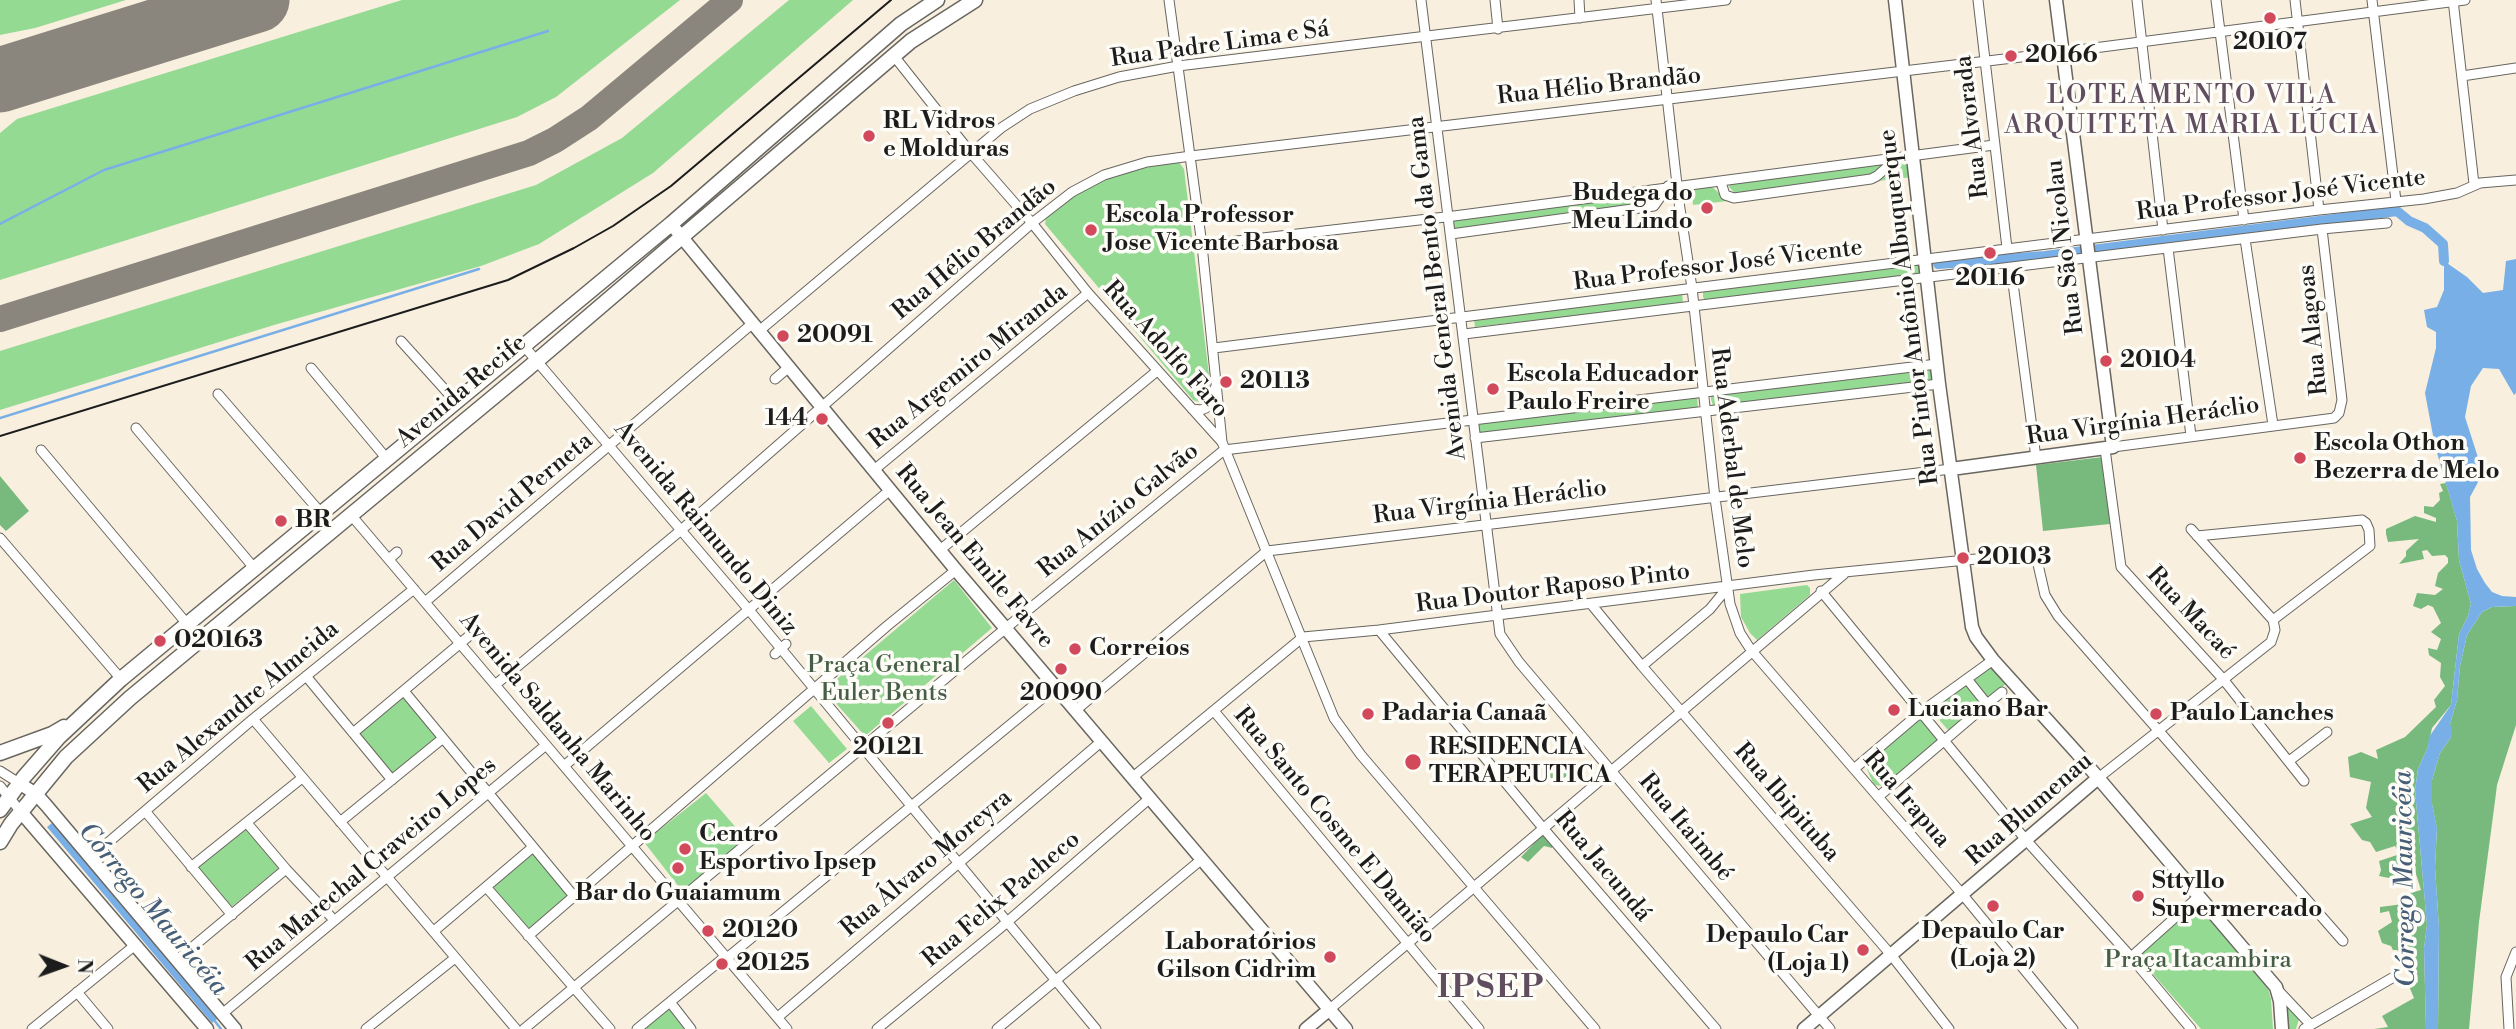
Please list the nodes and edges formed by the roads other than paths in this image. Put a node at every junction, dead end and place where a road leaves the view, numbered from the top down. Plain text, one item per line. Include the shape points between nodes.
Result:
1 (937, 0) edge
2 (975, 0) edge
3 (1169, 0) edge
4 (1421, 0) edge
5 (1495, 0) edge
6 (1578, 0) edge
7 (1726, 0) edge
8 (1895, 0) edge
9 (1978, 0) edge
10 (2056, 0) edge
11 (2137, 0) edge
12 (2217, 0) edge
13 (2295, 0) edge
14 (2372, 0) edge
15 (2465, 0) edge
16 (2453, 1) edge
17 (1657, 4) edge
18 (2374, 12) junction
19 (1580, 18) junction
20 (2297, 22) junction
21 (1498, 29) junction
22 (2220, 31) junction
23 (1425, 37) junction
24 (2142, 41) junction
25 (2063, 52) junction
26 (894, 56) junction
27 (1984, 61) junction
28 (1178, 66) junction
29 (2516, 68) edge
30 (1903, 70) junction
31 (2462, 76) junction
32 (1667, 100) junction
33 (1437, 125) junction
34 (1994, 145) junction
35 (970, 152) junction
36 (1191, 156) junction
37 (1913, 156) junction
38 (1897, 158) junction
39 (2516, 180) edge
40 (1721, 182) junction
41 (2474, 184) junction
42 (1673, 186) junction
43 (2396, 201) junction
44 (2319, 209) junction
45 (1449, 217) junction
46 (2244, 220) junction
47 (1032, 223) junction
48 (2387, 223) dead end
49 (671, 224) junction
50 (2322, 229) junction
51 (2163, 230) junction
52 (1451, 234) junction
53 (682, 238) junction
54 (2245, 239) junction
55 (1202, 245) junction
56 (2007, 248) junction
57 (2088, 248) junction
58 (2168, 248) junction
59 (1925, 259) junction
60 (2011, 268) junction
61 (1927, 277) junction
62 (1692, 288) junction
63 (1088, 293) junction
64 (1694, 307) junction
65 (1461, 316) junction
66 (756, 327) junction
67 (1464, 334) junction
68 (401, 341) dead end
69 (524, 346) junction
70 (1214, 348) junction
71 (537, 361) junction
72 (1937, 364) junction
73 (789, 367) junction
74 (311, 368) dead end
75 (1157, 371) junction
76 (775, 379) dead end
77 (1217, 382) junction
78 (1939, 384) junction
79 (1702, 393) junction
80 (218, 394) dead end
81 (456, 402) junction
82 (821, 407) junction
83 (1190, 407) junction
84 (1704, 411) junction
85 (1473, 419) junction
86 (2328, 419) joint
87 (2273, 425) junction
88 (136, 428) dead end
89 (2191, 436) junction
90 (1475, 438) junction
91 (610, 446) junction
92 (1223, 446) junction
93 (2109, 448) junction
94 (41, 450) dead end
95 (2036, 458) junction
96 (387, 459) junction
97 (1951, 465) junction
98 (874, 470) junction
99 (890, 490) junction
100 (1715, 498) junction
101 (321, 513) junction
102 (351, 515) junction
103 (1486, 525) junction
104 (680, 531) junction
105 (0, 538) edge
106 (940, 550) junction
107 (1267, 551) junction
108 (397, 552) dead end
109 (1963, 558) junction
110 (389, 559) junction
111 (255, 569) junction
112 (956, 570) junction
113 (1845, 572) junction
114 (1728, 587) junction
115 (414, 589) junction
116 (1821, 591) junction
117 (425, 602) junction
118 (1591, 604) junction
119 (749, 610) junction
120 (1496, 614) junction
121 (2273, 620) junction
122 (188, 625) junction
123 (1006, 628) junction
124 (1379, 630) junction
125 (469, 636) dead end
126 (1303, 637) junction
127 (460, 644) junction
128 (1751, 650) junction
129 (1993, 660) junction
130 (1642, 666) junction
131 (306, 676) junction
132 (1967, 679) junction
133 (2223, 679) junction
134 (121, 680) junction
135 (495, 685) junction
136 (1056, 687) junction
137 (814, 688) junction
138 (404, 691) junction
139 (2001, 692) dead end
140 (1987, 704) junction
141 (1076, 710) junction
142 (1681, 710) junction
143 (1214, 712) junction
144 (1921, 712) junction
145 (77, 719) junction
146 (253, 719) junction
147 (2159, 731) junction
148 (2327, 732) dead end
149 (353, 733) junction
150 (442, 739) junction
151 (1945, 740) junction
152 (1102, 741) junction
153 (546, 745) junction
154 (862, 747) junction
155 (2, 748) edge
156 (2289, 761) junction
157 (564, 766) junction
158 (1854, 769) junction
159 (1611, 770) junction
160 (0, 771) edge
161 (1133, 777) junction
162 (302, 778) junction
163 (2097, 779) junction
164 (392, 780) junction
165 (2304, 781) dead end
166 (19, 783) junction
167 (36, 794) junction
168 (489, 794) junction
169 (1878, 797) junction
170 (3, 798) edge
171 (1150, 798) junction
172 (911, 806) junction
173 (145, 811) junction
174 (21, 812) junction
175 (340, 822) junction
176 (247, 823) junction
177 (1543, 828) junction
178 (2026, 840) junction
179 (0, 842) edge
180 (631, 845) junction
181 (533, 848) junction
182 (90, 858) junction
183 (1202, 859) junction
184 (958, 863) junction
185 (191, 867) junction
186 (286, 869) junction
187 (388, 877) junction
188 (1475, 887) junction
189 (487, 888) junction
190 (573, 895) junction
191 (1963, 895) junction
192 (2198, 897) junction
193 (678, 901) junction
194 (232, 915) junction
195 (334, 920) junction
196 (1007, 922) junction
197 (434, 932) junction
198 (528, 936) junction
199 (2343, 942) dead end
200 (1407, 944) junction
201 (134, 946) junction
202 (2516, 952) edge
203 (1892, 956) junction
204 (726, 957) junction
205 (2131, 957) junction
206 (455, 958) junction
207 (177, 960) junction
208 (2392, 978) dead end
209 (1055, 980) junction
210 (574, 987) junction
211 (2276, 987) junction
212 (77, 992) junction
213 (670, 1002) junction
214 (1329, 1009) junction
215 (222, 1014) junction
216 (1818, 1016) junction
217 (778, 1017) junction
218 (2307, 1026) edge
219 (32, 1029) edge
220 (108, 1029) edge
221 (207, 1029) edge
222 (235, 1029) edge
223 (366, 1029) edge
224 (516, 1029) edge
225 (524, 1029) edge
226 (610, 1029) edge
227 (637, 1029) edge
228 (691, 1029) edge
229 (787, 1029) edge
230 (877, 1029) edge
231 (997, 1029) edge
232 (1096, 1029) edge
233 (1306, 1029) edge
234 (1346, 1029) edge
235 (1479, 1029) edge
236 (1595, 1029) edge
237 (1716, 1029) edge
238 (1804, 1029) edge
239 (1829, 1029) edge
240 (1949, 1029) edge
241 (2073, 1029) edge
242 (2191, 1029) edge
243 (2282, 1029) edge
244 (2509, 1029) edge

1 - 49 main road, Avenida Recife via 901,24
2 - 26 main road, Avenida Recife
3 - 28 street
4 - 23 street, Avenida General Bento da Gama
5 - 21 street
6 - 19 street
7 - 17 street, Rua Padre Lima e Sá
8 - 30 main road, Rua Pintor Antônio Albuquerque
9 - 27 street, Rua Alvorada
10 - 25 main road, Rua São Nicolau
11 - 24 street
12 - 22 street
13 - 20 street
14 - 18 street
15 - 16 street, Rua Hélio Brandão
16 - 18 street, Rua Hélio Brandão
16 - 31 street
17 - 19 street, Rua Padre Lima e Sá
17 - 32 street, Rua Aderbal de Melo
18 - 20 street, Rua Hélio Brandão
18 - 43 street
19 - 21 street, Rua Padre Lima e Sá
20 - 22 street, Rua Hélio Brandão
20 - 44 street
21 - 23 street, Rua Padre Lima e Sá
22 - 24 street, Rua Hélio Brandão
22 - 46 street
23 - 28 street, Rua Padre Lima e Sá
23 - 33 street, Avenida General Bento da Gama
24 - 25 street, Rua Hélio Brandão
24 - 51 street
25 - 27 street, Rua Hélio Brandão
25 - 57 main road, Rua São Nicolau
26 - 35 street, Rua Adolfo Faro
26 - 53 main road, Avenida Recife
27 - 30 street, Rua Hélio Brandão
27 - 34 street, Rua Alvorada
28 - 35 street, Rua Padre Lima e Sá via 1119,77 1063,95 1030,109
28 - 36 street
29 - 31 street
30 - 32 street, Rua Hélio Brandão
30 - 37 main road, Rua Pintor Antônio Albuquerque
31 - 41 street
32 - 33 street, Rua Hélio Brandão
32 - 42 street, Rua Aderbal de Melo
33 - 36 street, Rua Hélio Brandão
33 - 45 street, Avenida General Bento da Gama
34 - 37 street
34 - 56 street, Rua Alvorada
35 - 47 street, Rua Adolfo Faro
35 - 66 street, Rua Padre Lima e Sá
36 - 47 street, Rua Hélio Brandão via 1147,162 1104,175 1072,192
36 - 55 street
37 - 38 street
37 - 59 main road, Rua Pintor Antônio Albuquerque
38 - 40 street
38 - 40 street via 1871,179 1786,191 1728,197
39 - 41 street, Rua Professor José Vicente
40 - 42 street
41 - 43 street, Rua Professor José Vicente via 2457,193
42 - 45 street
42 - 52 street via 1654,206
42 - 62 street, Rua Aderbal de Melo
43 - 44 street, Rua Professor José Vicente
44 - 46 street, Rua Professor José Vicente
45 - 52 street, Avenida General Bento da Gama
45 - 55 street
46 - 51 street, Rua Professor José Vicente
47 - 63 street, Rua Adolfo Faro
47 - 82 street, Rua Hélio Brandão
48 - 50 street, Rua Professor José Vicente
49 - 53 main road, Rua Jean Emile Favre
49 - 69 main road, Avenida Recife
50 - 54 street, Rua Professor José Vicente
50 - 86 street, Rua Alagoas via 2342,400 2339,412
51 - 57 street, Rua Professor José Vicente
52 - 65 street, Avenida General Bento da Gama
53 - 66 main road, Rua Jean Emile Favre via 715,286
53 - 71 main road, Avenida Recife
54 - 58 street, Rua Professor José Vicente
54 - 87 street
55 - 70 street
56 - 57 street, Rua Professor José Vicente
56 - 59 street, Rua Professor José Vicente
57 - 58 street, Rua Professor José Vicente
57 - 60 street, Rua Professor José Vicente
57 - 93 main road, Rua São Nicolau
58 - 89 street
59 - 61 main road, Rua Pintor Antônio Albuquerque
59 - 62 street, Rua Professor José Vicente
60 - 61 street, Rua Professor José Vicente
60 - 95 street
61 - 64 street, Rua Professor José Vicente
61 - 72 main road, Rua Pintor Antônio Albuquerque
62 - 64 street, Rua Aderbal de Melo
62 - 65 street, Rua Professor José Vicente
63 - 75 street, Rua Adolfo Faro
63 - 98 street, Rua Argemiro Miranda
64 - 67 street, Rua Professor José Vicente
64 - 79 street, Rua Aderbal de Melo
65 - 67 street, Avenida General Bento da Gama
65 - 70 street, Rua Professor José Vicente
66 - 73 main road, Rua Jean Emile Favre
66 - 91 street, Rua David Perneta
67 - 85 street, Avenida General Bento da Gama
68 - 81 street
69 - 71 street, Avenida Raimundo Diniz
69 - 81 main road, Avenida Recife
70 - 77 street
71 - 91 street, Avenida Raimundo Diniz
71 - 102 main road, Avenida Recife
72 - 78 main road, Rua Pintor Antônio Albuquerque
72 - 79 street
73 - 76 street
73 - 82 main road, Rua Jean Emile Favre
74 - 96 street
75 - 83 street, Rua Adolfo Faro
75 - 106 street
77 - 83 street via 1206,408
77 - 92 street
78 - 84 street
78 - 97 main road, Rua Pintor Antônio Albuquerque
79 - 84 street, Rua Aderbal de Melo
79 - 85 street
80 - 101 street
81 - 96 main road, Avenida Recife
82 - 98 main road, Rua Jean Emile Favre
82 - 104 street, Rua Hélio Brandão
83 - 92 street, Rua Adolfo Faro
84 - 90 street
84 - 100 street, Rua Aderbal de Melo
85 - 90 street, Avenida General Bento da Gama
85 - 92 street
86 - 87 street, Rua Virgínia Heráclio
87 - 89 street, Rua Virgínia Heráclio
88 - 111 street
89 - 93 street, Rua Virgínia Heráclio
90 - 103 street, Avenida General Bento da Gama
91 - 104 street, Avenida Raimundo Diniz
91 - 117 street, Rua David Perneta
92 - 107 street
92 - 123 street, Rua Anízio Galvão
93 - 95 main road, Rua Virgínia Heráclio
93 - 133 street, Rua Macaé via 2122,567
94 - 122 street
95 - 97 main road, Rua Virgínia Heráclio
96 - 101 main road, Avenida Recife
97 - 100 street, Rua Virgínia Heráclio
97 - 109 main road, Rua Pintor Antônio Albuquerque
98 - 99 main road, Rua Jean Emile Favre
99 - 106 main road, Rua Jean Emile Favre
99 - 119 street
100 - 103 street, Rua Virgínia Heráclio
100 - 114 street, Rua Aderbal de Melo
101 - 111 main road, Avenida Recife
102 - 110 street, Avenida Saldanha Marinho
102 - 167 main road, Avenida Recife via 130,698 76,747
103 - 107 street, Rua Virgínia Heráclio
103 - 120 street, Avenida General Bento da Gama
104 - 119 street, Avenida Raimundo Diniz
104 - 135 street, Rua Hélio Brandão
105 - 134 street
106 - 112 main road, Rua Jean Emile Favre
107 - 126 street
107 - 141 street
108 - 110 street
109 - 113 street, Rua Doutor Raposo Pinto
109 - 129 main road, Rua Pintor Antônio Albuquerque via 1976,637
109 - 147 street, Rua Doutor Raposo Pinto via 2026,554 2036,560 2045,595 2058,616
110 - 115 street, Avenida Saldanha Marinho
111 - 122 main road, Avenida Recife
112 - 123 main road, Rua Jean Emile Favre
112 - 137 street
113 - 114 street, Rua Doutor Raposo Pinto
113 - 116 street
114 - 118 street, Rua Doutor Raposo Pinto
114 - 128 street, Rua Irapua via 1740,633
114 - 130 street via 1710,610
115 - 117 street, Avenida Saldanha Marinho
115 - 131 street, Rua Alexandre Almeida
116 - 128 street
116 - 144 street
117 - 127 street, Avenida Saldanha Marinho
118 - 120 street, Rua Doutor Raposo Pinto
118 - 130 street, Rua Ibipituba
119 - 137 street, Avenida Raimundo Diniz
119 - 157 street
120 - 124 street, Rua Doutor Raposo Pinto
120 - 159 street, Rua Itaimbé via 1508,646
121 - 121 street via 2194,532 2362,520 2369,530 2370,546
121 - 133 street, Rua Blumenau via 2271,642
122 - 134 main road, Avenida Recife
123 - 136 main road, Rua Jean Emile Favre
123 - 154 street, Rua Anízio Galvão
124 - 126 street, Rua Doutor Raposo Pinto
124 - 177 street, Rua Jacundá
125 - 127 street
126 - 143 street
126 - 188 street via 1334,718 1347,737
127 - 135 street, Avenida Saldanha Marinho
127 - 138 street
128 - 142 street
128 - 158 street, Rua Irapua
129 - 132 street
129 - 163 main road, Rua Pintor Antônio Albuquerque
130 - 142 street, Rua Ibipituba
131 - 146 street, Rua Alexandre Almeida
131 - 149 street
132 - 140 street
132 - 144 street
133 - 147 street, Rua Blumenau
133 - 156 street, Rua Macaé
134 - 145 main road, Avenida Recife
135 - 153 street, Avenida Saldanha Marinho via 533,721
136 - 141 main road, Rua Jean Emile Favre
136 - 172 street
137 - 154 street, Avenida Raimundo Diniz
137 - 180 street
138 - 149 street
138 - 150 street
139 - 140 street
140 - 151 street
141 - 152 main road, Rua Jean Emile Favre
142 - 159 street
142 - 203 street, Rua Ibipituba
143 - 161 street
143 - 200 street, Rua Santo Cosme E Damião
144 - 151 street
144 - 158 street
145 - 155 main road via 51,734
145 - 166 main road, Avenida Recife
146 - 162 street
146 - 173 street, Rua Alexandre Almeida
147 - 163 street, Rua Blumenau
147 - 199 street
148 - 156 street
149 - 164 street
150 - 164 street
150 - 168 street
151 - 169 street
151 - 178 street
152 - 161 main road, Rua Jean Emile Favre
152 - 184 street, Rua Álvaro Moreyra
153 - 157 street, Avenida Saldanha Marinho
153 - 168 street, Rua Marechal Craveiro Lopes
154 - 172 street, Avenida Raimundo Diniz
154 - 193 street, Rua Anízio Galvão
156 - 165 street, Rua Macaé
157 - 180 street, Avenida Saldanha Marinho via 599,801
158 - 169 street, Rua Irapua
159 - 177 street
159 - 216 street, Rua Itaimbé
160 - 166 street
161 - 171 main road, Rua Jean Emile Favre
162 - 175 street
162 - 176 street
163 - 178 main road, Rua Blumenau
163 - 192 main road, Rua Pintor Antônio Albuquerque
164 - 175 street
166 - 167 main road
166 - 170 main road, Avenida Recife
167 - 174 main road, Avenida Recife
167 - 182 main road
168 - 181 street
168 - 187 street, Rua Marechal Craveiro Lopes
169 - 191 street, Rua Irapua
170 - 174 street
171 - 183 main road, Rua Jean Emile Favre
171 - 196 street, Rua Felix Pacheco
172 - 184 street, Avenida Raimundo Diniz
172 - 204 street
173 - 182 street, Rua Alexandre Almeida
173 - 185 street
174 - 179 main road, Avenida Recife
174 - 201 main road
175 - 187 street
176 - 185 street
176 - 186 street
177 - 188 street
177 - 237 street, Rua Jacundá
178 - 191 main road, Rua Blumenau
178 - 205 street
180 - 190 street
180 - 193 street, Avenida Saldanha Marinho
181 - 189 street
181 - 190 street
182 - 207 main road
183 - 209 street
183 - 214 main road, Rua Jean Emile Favre
184 - 196 street, Avenida Raimundo Diniz
184 - 217 street, Rua Álvaro Moreyra
185 - 194 street
186 - 194 street
186 - 195 street
187 - 195 street, Rua Marechal Craveiro Lopes
187 - 197 street
188 - 200 street
188 - 236 street
189 - 197 street
189 - 198 street
190 - 198 street
191 - 203 main road, Rua Blumenau
191 - 241 street, Rua Irapua
192 - 205 street
192 - 211 main road, Rua Pintor Antônio Albuquerque
193 - 204 street, Avenida Saldanha Marinho
193 - 210 street, Rua Anízio Galvão
194 - 207 street
195 - 215 street, Rua Marechal Craveiro Lopes
196 - 209 street, Avenida Raimundo Diniz
196 - 230 street, Rua Felix Pacheco
197 - 206 street
198 - 210 street
200 - 214 street
200 - 235 street, Rua Santo Cosme E Damião
201 - 212 street
201 - 221 main road
202 - 244 street via 2506,977
203 - 216 main road, Rua Blumenau
203 - 240 street, Rua Ibipituba
204 - 213 street
204 - 217 street, Avenida Saldanha Marinho
205 - 242 street
206 - 223 street
206 - 224 street
207 - 215 main road
208 - 218 street
209 - 231 street
209 - 232 street, Avenida Raimundo Diniz
210 - 225 street, Rua Anízio Galvão
210 - 226 street
211 - 218 street
211 - 243 main road
212 - 219 street
212 - 220 street
213 - 227 street
213 - 228 street
214 - 233 main road
214 - 234 main road, Rua Jean Emile Favre
215 - 222 main road
216 - 238 main road, Rua Blumenau
216 - 239 street, Rua Itaimbé
217 - 229 street, Avenida Saldanha Marinho

